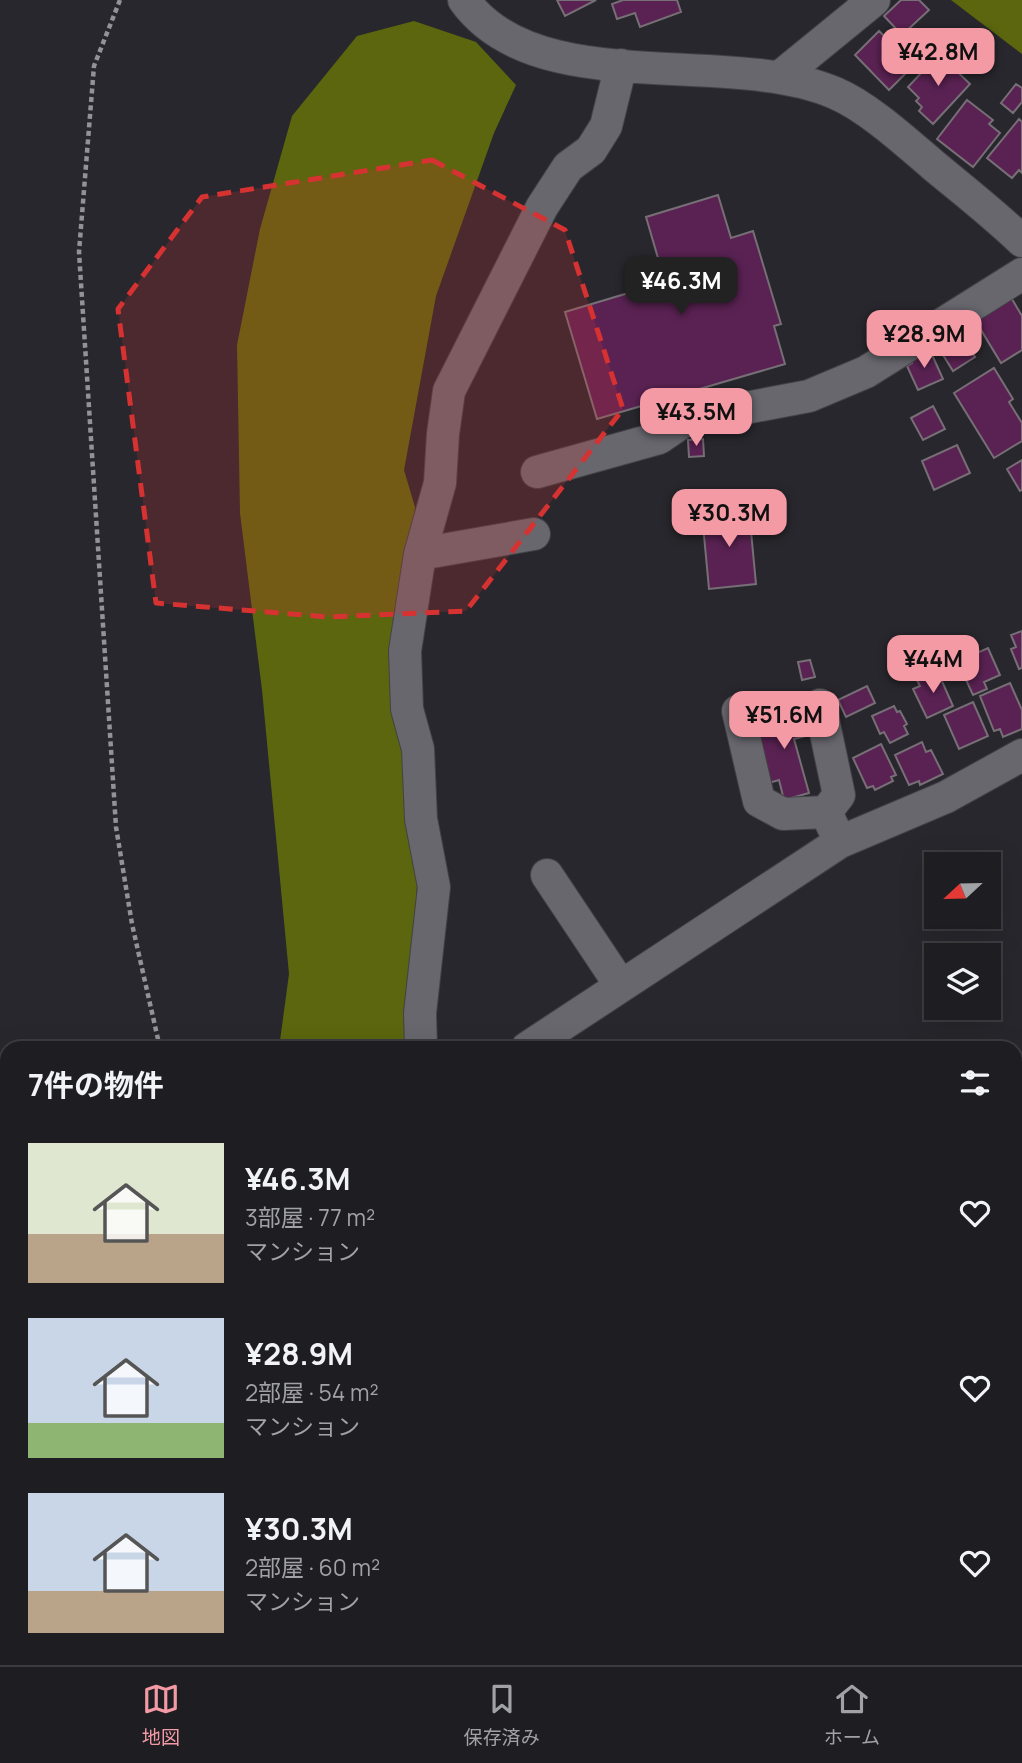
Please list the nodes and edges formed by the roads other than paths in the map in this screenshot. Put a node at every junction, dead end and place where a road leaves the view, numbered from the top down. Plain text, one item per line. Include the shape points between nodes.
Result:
1 (464, 0) edge
2 (874, 0) edge
3 (621, 65) junction
4 (781, 76) junction
5 (1022, 241) edge
6 (1022, 274) edge
7 (537, 472) dead end
8 (534, 534) dead end
9 (420, 554) junction
10 (820, 705) dead end
11 (738, 711) dead end
12 (1022, 755) edge
13 (826, 812) junction
14 (840, 842) junction
15 (547, 875) dead end
16 (621, 986) junction
17 (421, 1041) edge
18 (538, 1041) edge

1 - 3 street via 505,36 532,50
2 - 4 street
3 - 4 street
3 - 9 street via 606,126 591,150 568,167 542,207 449,391 440,483
4 - 5 street via 836,93 887,126
6 - 7 street via 866,372 809,396 687,419 659,438
8 - 9 street
9 - 17 street via 405,651 407,709 418,749 421,819 434,887
10 - 13 street via 839,795
11 - 13 street via 759,801 783,814
12 - 14 street via 946,797
13 - 14 street
14 - 16 street
15 - 16 street
16 - 18 street

